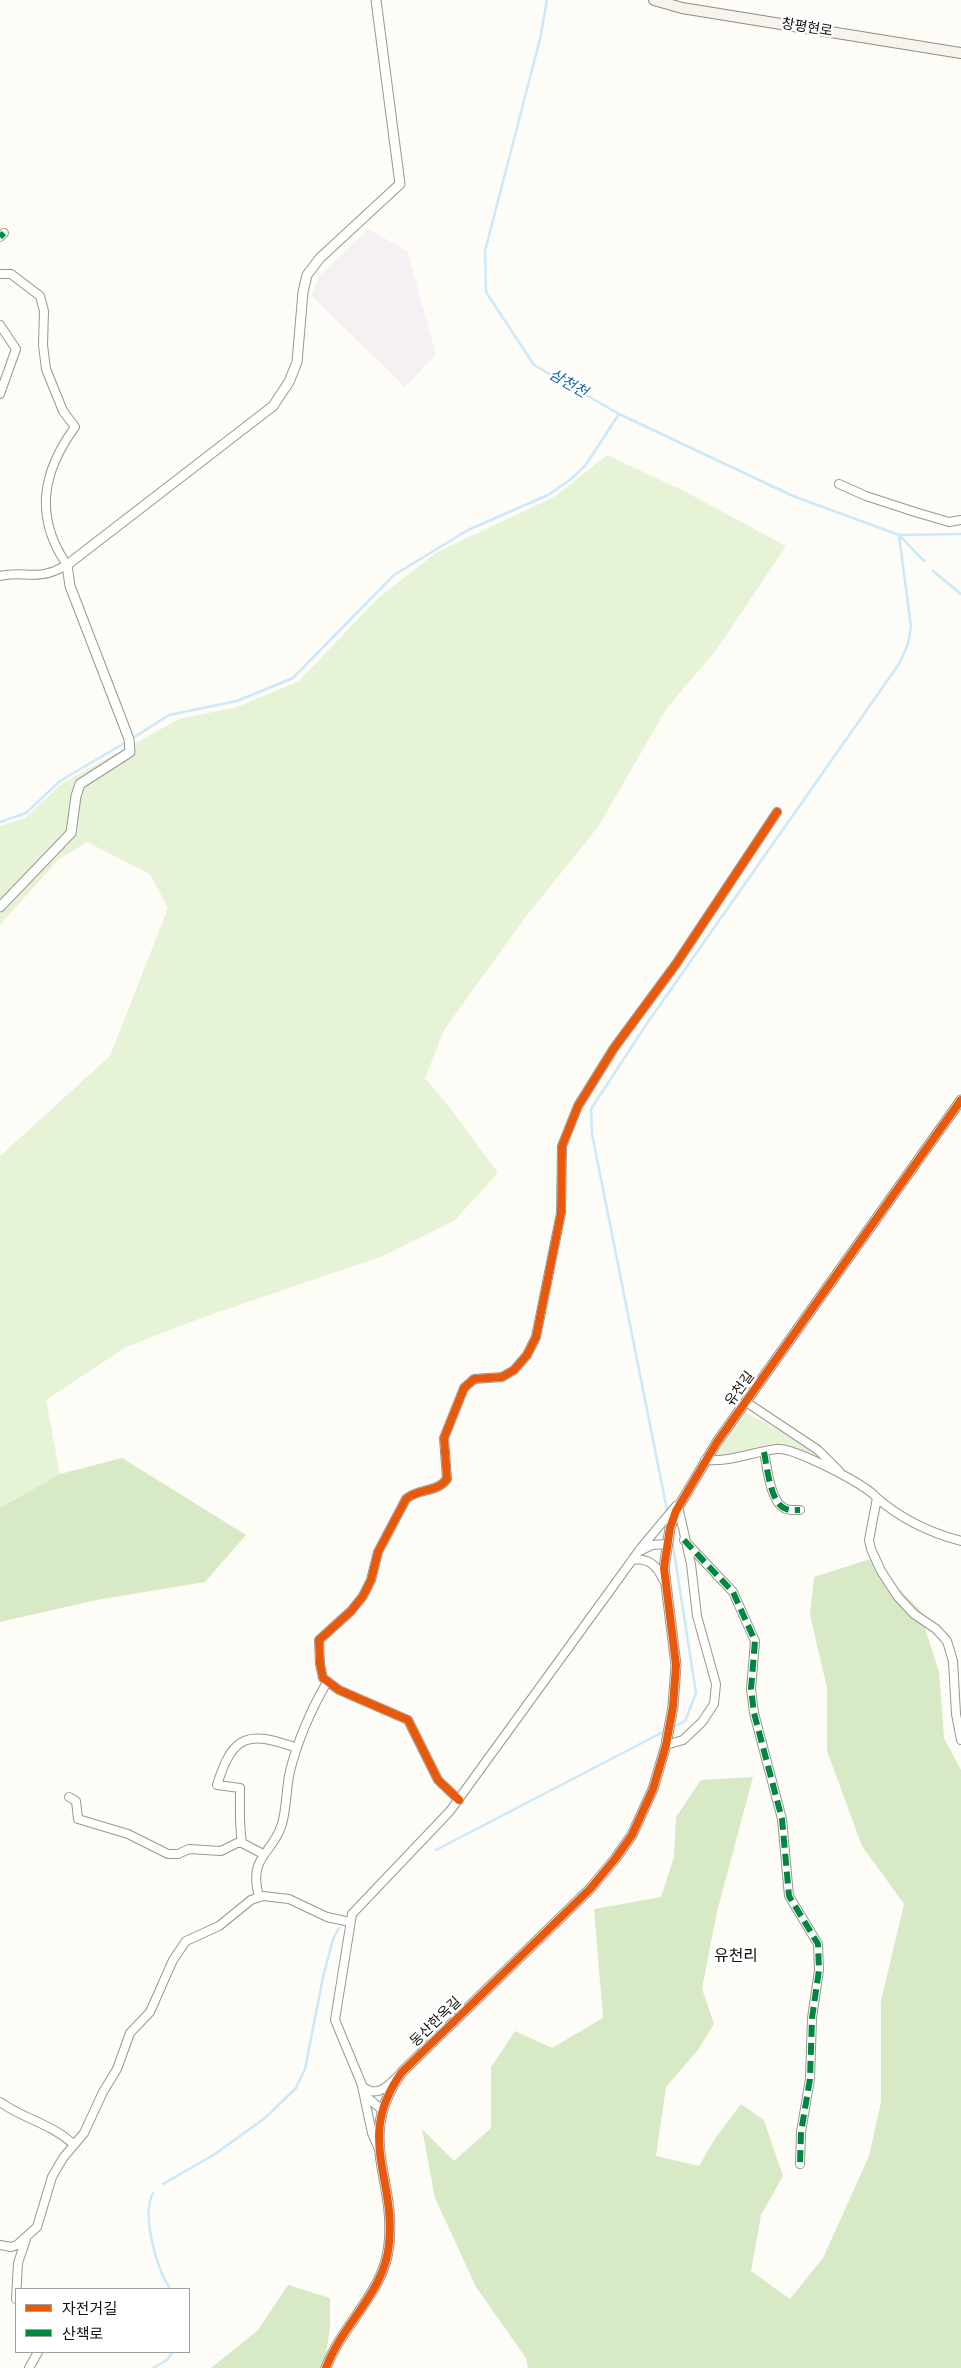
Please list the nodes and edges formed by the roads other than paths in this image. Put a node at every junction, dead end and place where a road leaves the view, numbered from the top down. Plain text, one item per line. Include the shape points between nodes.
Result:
1 (376, 0) edge
2 (654, 0) edge
3 (961, 53) edge
4 (0, 274) edge
5 (0, 325) edge
6 (0, 394) edge
7 (839, 484) dead end
8 (961, 520) edge
9 (66, 565) junction
10 (0, 576) edge
11 (777, 812) dead end
12 (0, 907) edge
13 (961, 1100) edge
14 (746, 1402) junction
15 (764, 1452) junction
16 (705, 1460) junction
17 (844, 1476) junction
18 (877, 1498) junction
19 (679, 1504) junction
20 (800, 1510) dead end
21 (684, 1540) junction
22 (961, 1541) edge
23 (667, 1544) junction
24 (638, 1552) junction
25 (632, 1560) junction
26 (665, 1582) junction
27 (326, 1682) junction
28 (667, 1740) junction
29 (961, 1740) edge
30 (297, 1748) junction
31 (69, 1796) dead end
32 (459, 1800) junction
33 (242, 1843) junction
34 (264, 1854) junction
35 (259, 1897) junction
36 (350, 1922) junction
37 (402, 2072) junction
38 (362, 2086) junction
39 (0, 2102) edge
40 (382, 2110) junction
41 (74, 2145) junction
42 (378, 2147) junction
43 (800, 2164) dead end
44 (26, 2239) junction
45 (0, 2245) edge
46 (17, 2288) edge
47 (37, 2353) edge
48 (29, 2368) edge
49 (326, 2368) edge

1 - 9 street via 400,184 320,258 307,275 297,362 290,382 274,406
2 - 3 main road, 창평현로 via 682,8
4 - 9 street via 11,274 40,296 44,311 46,369 63,412 75,428 59,449 46,492 54,548
5 - 6 street via 16,349
7 - 8 street via 915,512 950,522
9 - 10 street via 47,574 13,572
9 - 12 street via 70,586 129,739 130,752 80,784 71,833
11 - 27 street via 676,964 614,1048 578,1106 562,1146 560,1220 540,1324 532,1346 519,1365 507,1374 474,1379 464,1388 444,1438 447,1479 439,1487 412,1494 406,1499 378,1552 363,1596 321,1637 320,1664
13 - 14 street, 유천길
14 - 16 street, 유천길
14 - 17 street via 818,1450
15 - 16 street via 724,1461
15 - 17 street via 792,1451
15 - 20 street via 771,1486 779,1505 788,1510
16 - 19 street, 유천길
17 - 18 street
18 - 22 street via 919,1525
18 - 29 street via 869,1540 871,1549 898,1597 947,1641 953,1661
19 - 21 street
19 - 23 street, 유천길
19 - 24 street
21 - 28 street via 697,1616 716,1684 714,1704 702,1722 683,1740
21 - 43 street via 734,1592 754,1641 750,1689 782,1819 789,1896 818,1944 819,1970
23 - 24 street via 652,1545
23 - 26 street, 유천길
24 - 25 street
25 - 26 street via 643,1558 651,1562
25 - 32 street
26 - 28 street, 유천길 via 676,1666
27 - 30 street
27 - 32 street via 408,1720 438,1780
28 - 37 street, 동산한옥길 via 658,1777 642,1816 615,1859 562,1917
30 - 33 street via 267,1738 254,1738 227,1756 216,1785 240,1788
30 - 34 street via 283,1821
31 - 33 street via 76,1802 78,1819 128,1834 168,1854 189,1849 220,1851
32 - 36 street via 356,1908
33 - 34 street
34 - 35 street via 255,1873
35 - 36 street via 289,1899 327,1917
35 - 41 street via 219,1926 181,1946 153,2007 130,2033 117,2069
36 - 38 street via 335,2020
37 - 38 street via 379,2092 368,2091
37 - 40 street, 동산한옥길
38 - 40 street via 367,2097
38 - 42 street
39 - 41 street via 15,2113 64,2135
40 - 42 street, 동산한옥길
41 - 44 street via 52,2177 40,2222
42 - 49 street, 동산한옥길 via 389,2226 387,2261
44 - 45 street via 11,2247
44 - 46 street via 18,2263
47 - 48 street

